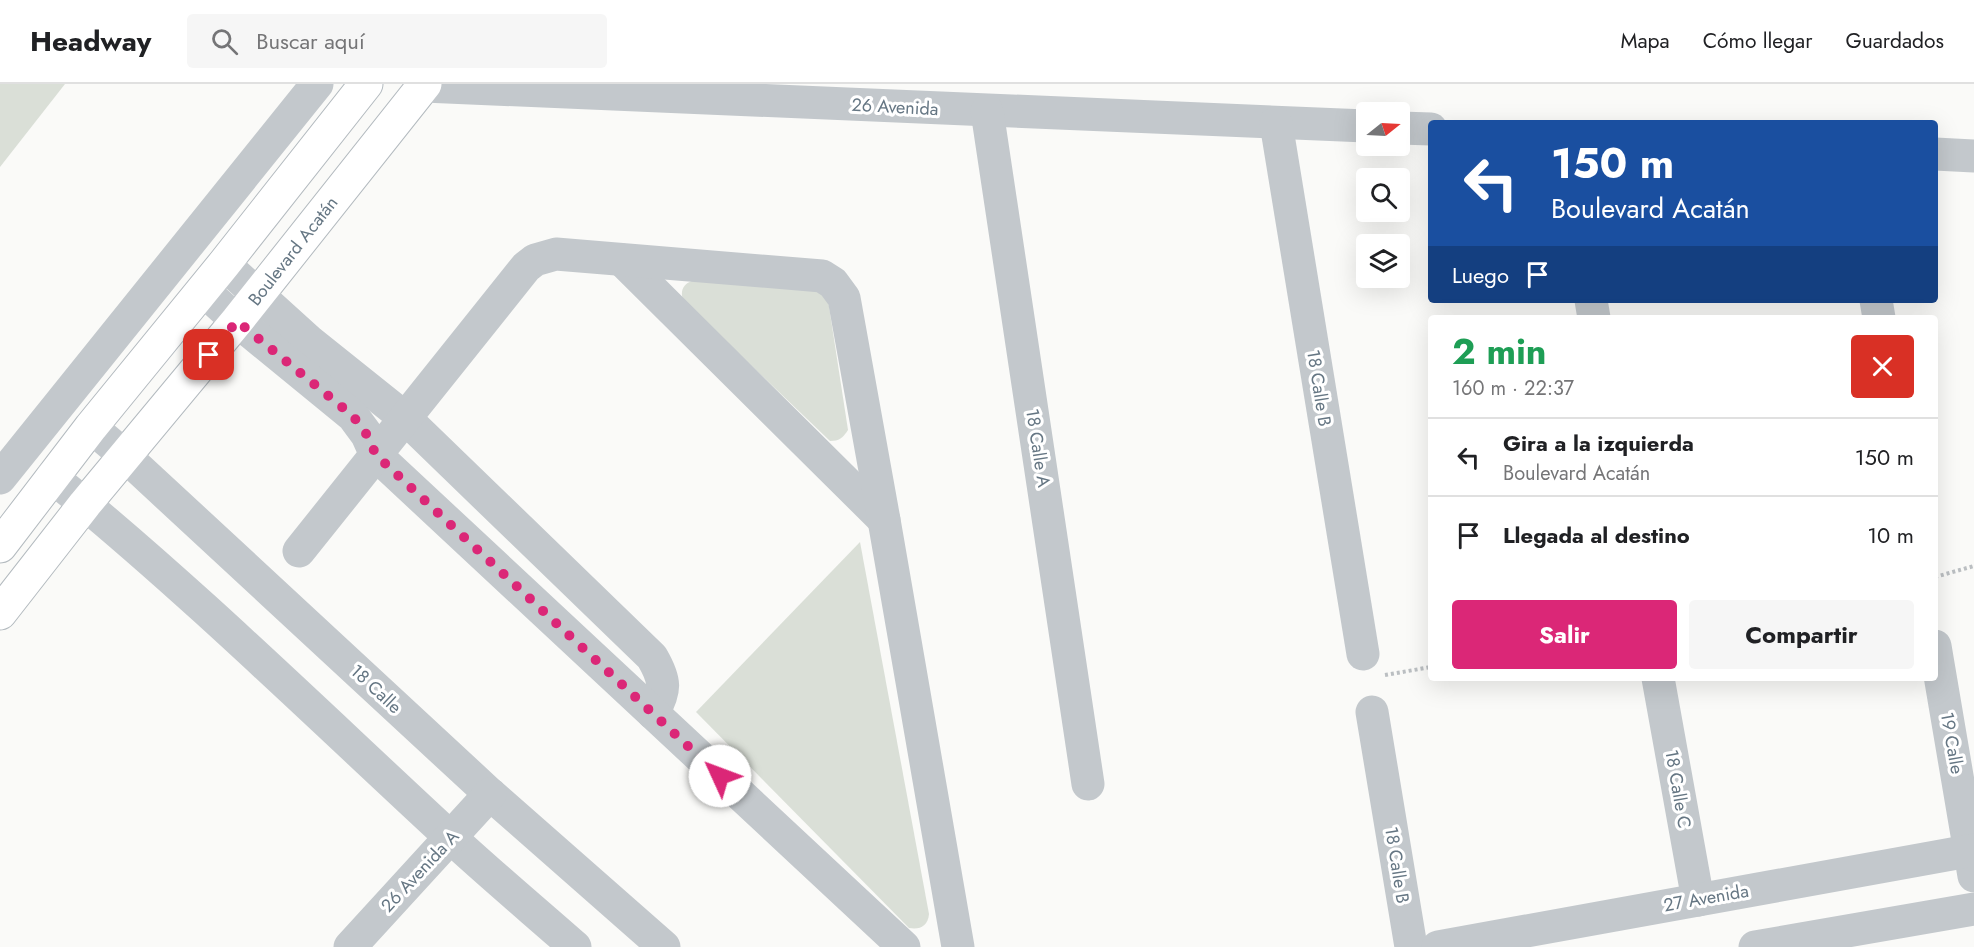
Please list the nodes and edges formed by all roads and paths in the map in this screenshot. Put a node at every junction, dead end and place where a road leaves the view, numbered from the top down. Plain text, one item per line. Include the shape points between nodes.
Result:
1 (317, 84) edge
2 (366, 84) edge
3 (424, 85) edge
4 (987, 111) junction
5 (1275, 123) junction
6 (1356, 126) edge
7 (1410, 128) edge
8 (1428, 129) edge
9 (1938, 154) edge
10 (1974, 156) edge
11 (622, 260) junction
12 (224, 264) junction
13 (203, 290) junction
14 (258, 295) junction
15 (237, 321) junction
16 (405, 418) junction
17 (91, 427) junction
18 (376, 455) junction
19 (125, 456) junction
20 (52, 477) junction
21 (0, 478) edge
22 (85, 504) junction
23 (884, 520) junction
24 (0, 546) edge
25 (299, 551) dead end
26 (1974, 566) edge
27 (1938, 576) edge
28 (0, 614) edge
29 (1938, 663) edge
30 (1370, 665) joint
31 (1428, 667) edge
32 (1659, 681) edge
33 (1372, 712) dead end
34 (652, 713) junction
35 (1088, 784) dead end
36 (490, 794) junction
37 (450, 838) junction
38 (1973, 859) edge
39 (1698, 900) junction
40 (1974, 909) edge
41 (350, 947) edge
42 (575, 947) edge
43 (664, 947) edge
44 (904, 947) edge
45 (958, 947) edge
46 (1411, 947) edge
47 (1438, 947) edge
48 (1755, 947) edge

1 - 21 street
2 - 12 main road
3 - 4 street, 26 Avenida
3 - 14 main road, Boulevard Acatán
4 - 5 street, 26 Avenida
4 - 35 street, 18 Calle A
5 - 6 street, 26 Avenida
5 - 30 street, 18 Calle B
7 - 8 street
9 - 10 street
11 - 16 street via 555,254 526,267
11 - 23 street
11 - 23 street via 822,276 833,282 844,298
12 - 13 main road
12 - 14 street
13 - 15 street
13 - 17 main road
14 - 15 main road, Boulevard Acatán
14 - 16 street
15 - 18 street via 353,416
15 - 19 main road, Boulevard Acatán
16 - 18 street
16 - 34 street via 652,657 663,682 662,696
17 - 19 street, 18 Calle
17 - 20 main road
18 - 25 street
18 - 34 street
19 - 22 main road, Boulevard Acatán
19 - 36 street, 18 Calle
20 - 22 street
20 - 24 main road
22 - 28 main road, Boulevard Acatán
22 - 37 street via 272,669
23 - 45 street
26 - 27 path
29 - 38 street, 19 Calle
30 - 31 path
32 - 39 street, 18 Calle C
33 - 46 street, 18 Calle B
34 - 44 street
36 - 37 street, 26 Avenida A
36 - 43 street, 18 Calle
37 - 41 street, 26 Avenida A
37 - 42 street
38 - 39 street, 27 Avenida
39 - 47 street, 27 Avenida
40 - 48 street

